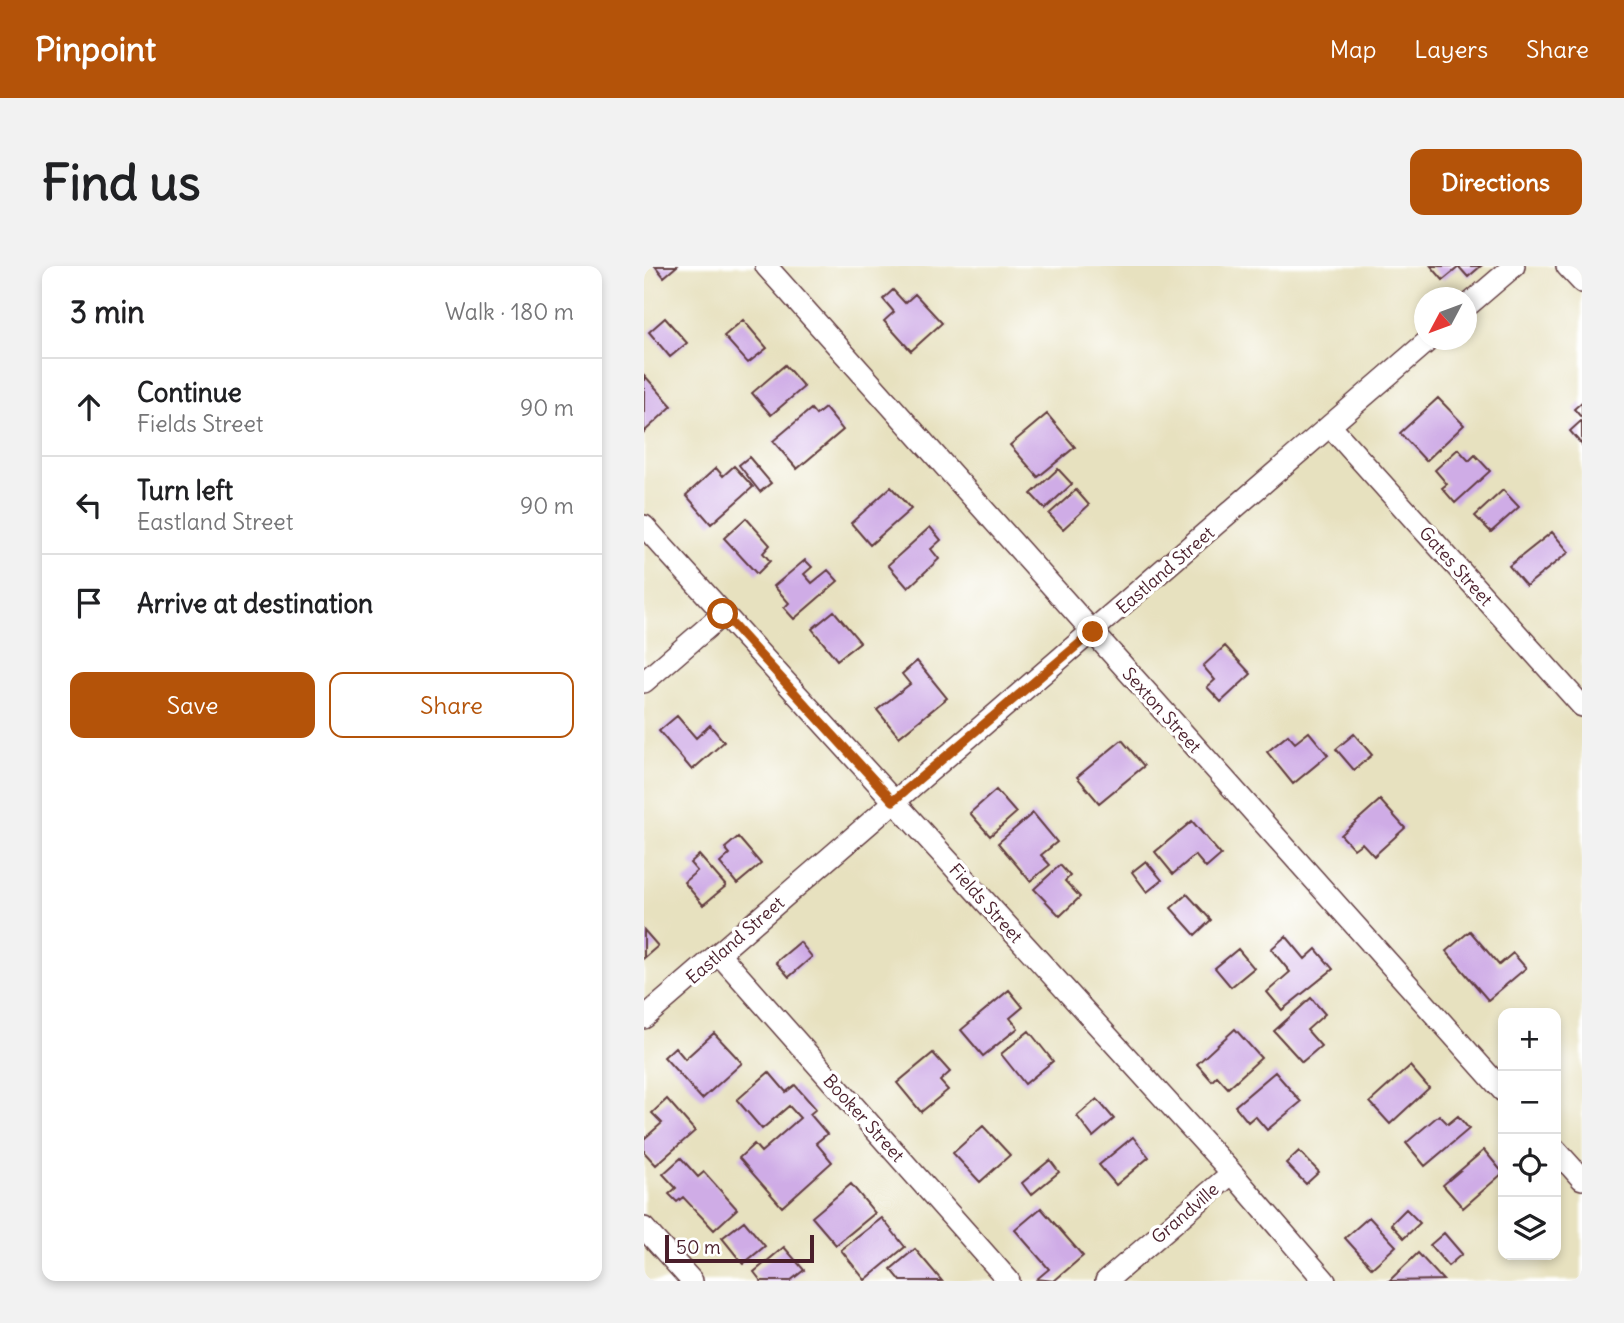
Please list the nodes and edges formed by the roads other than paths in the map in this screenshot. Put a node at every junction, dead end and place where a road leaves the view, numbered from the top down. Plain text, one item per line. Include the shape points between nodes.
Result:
1 (766, 266) edge
2 (1514, 266) edge
3 (1567, 266) edge
4 (1582, 282) edge
5 (1477, 298) edge
6 (1417, 350) edge
7 (1330, 426) junction
8 (644, 526) edge
9 (723, 614) junction
10 (1093, 632) junction
11 (644, 682) edge
12 (1582, 706) edge
13 (893, 801) junction
14 (720, 955) junction
15 (644, 1018) edge
16 (1498, 1085) edge
17 (1561, 1156) edge
18 (1231, 1173) junction
19 (1582, 1180) edge
20 (644, 1228) edge
21 (692, 1281) edge
22 (1009, 1281) edge
23 (1106, 1281) edge
24 (1325, 1281) edge

1 - 10 street, Sexton Street
2 - 5 street
3 - 4 street
6 - 7 street, Eastland Street
7 - 10 street, Eastland Street
7 - 12 street, Gates Street
8 - 9 street, Fields Street
9 - 11 street
9 - 13 street, Fields Street
10 - 13 street, Eastland Street
10 - 16 street, Sexton Street
13 - 14 street, Eastland Street
13 - 18 street, Fields Street
14 - 15 street, Eastland Street
14 - 22 street, Booker Street
17 - 19 street
18 - 23 street, Grandville
18 - 24 street, Fields Street
20 - 21 street

